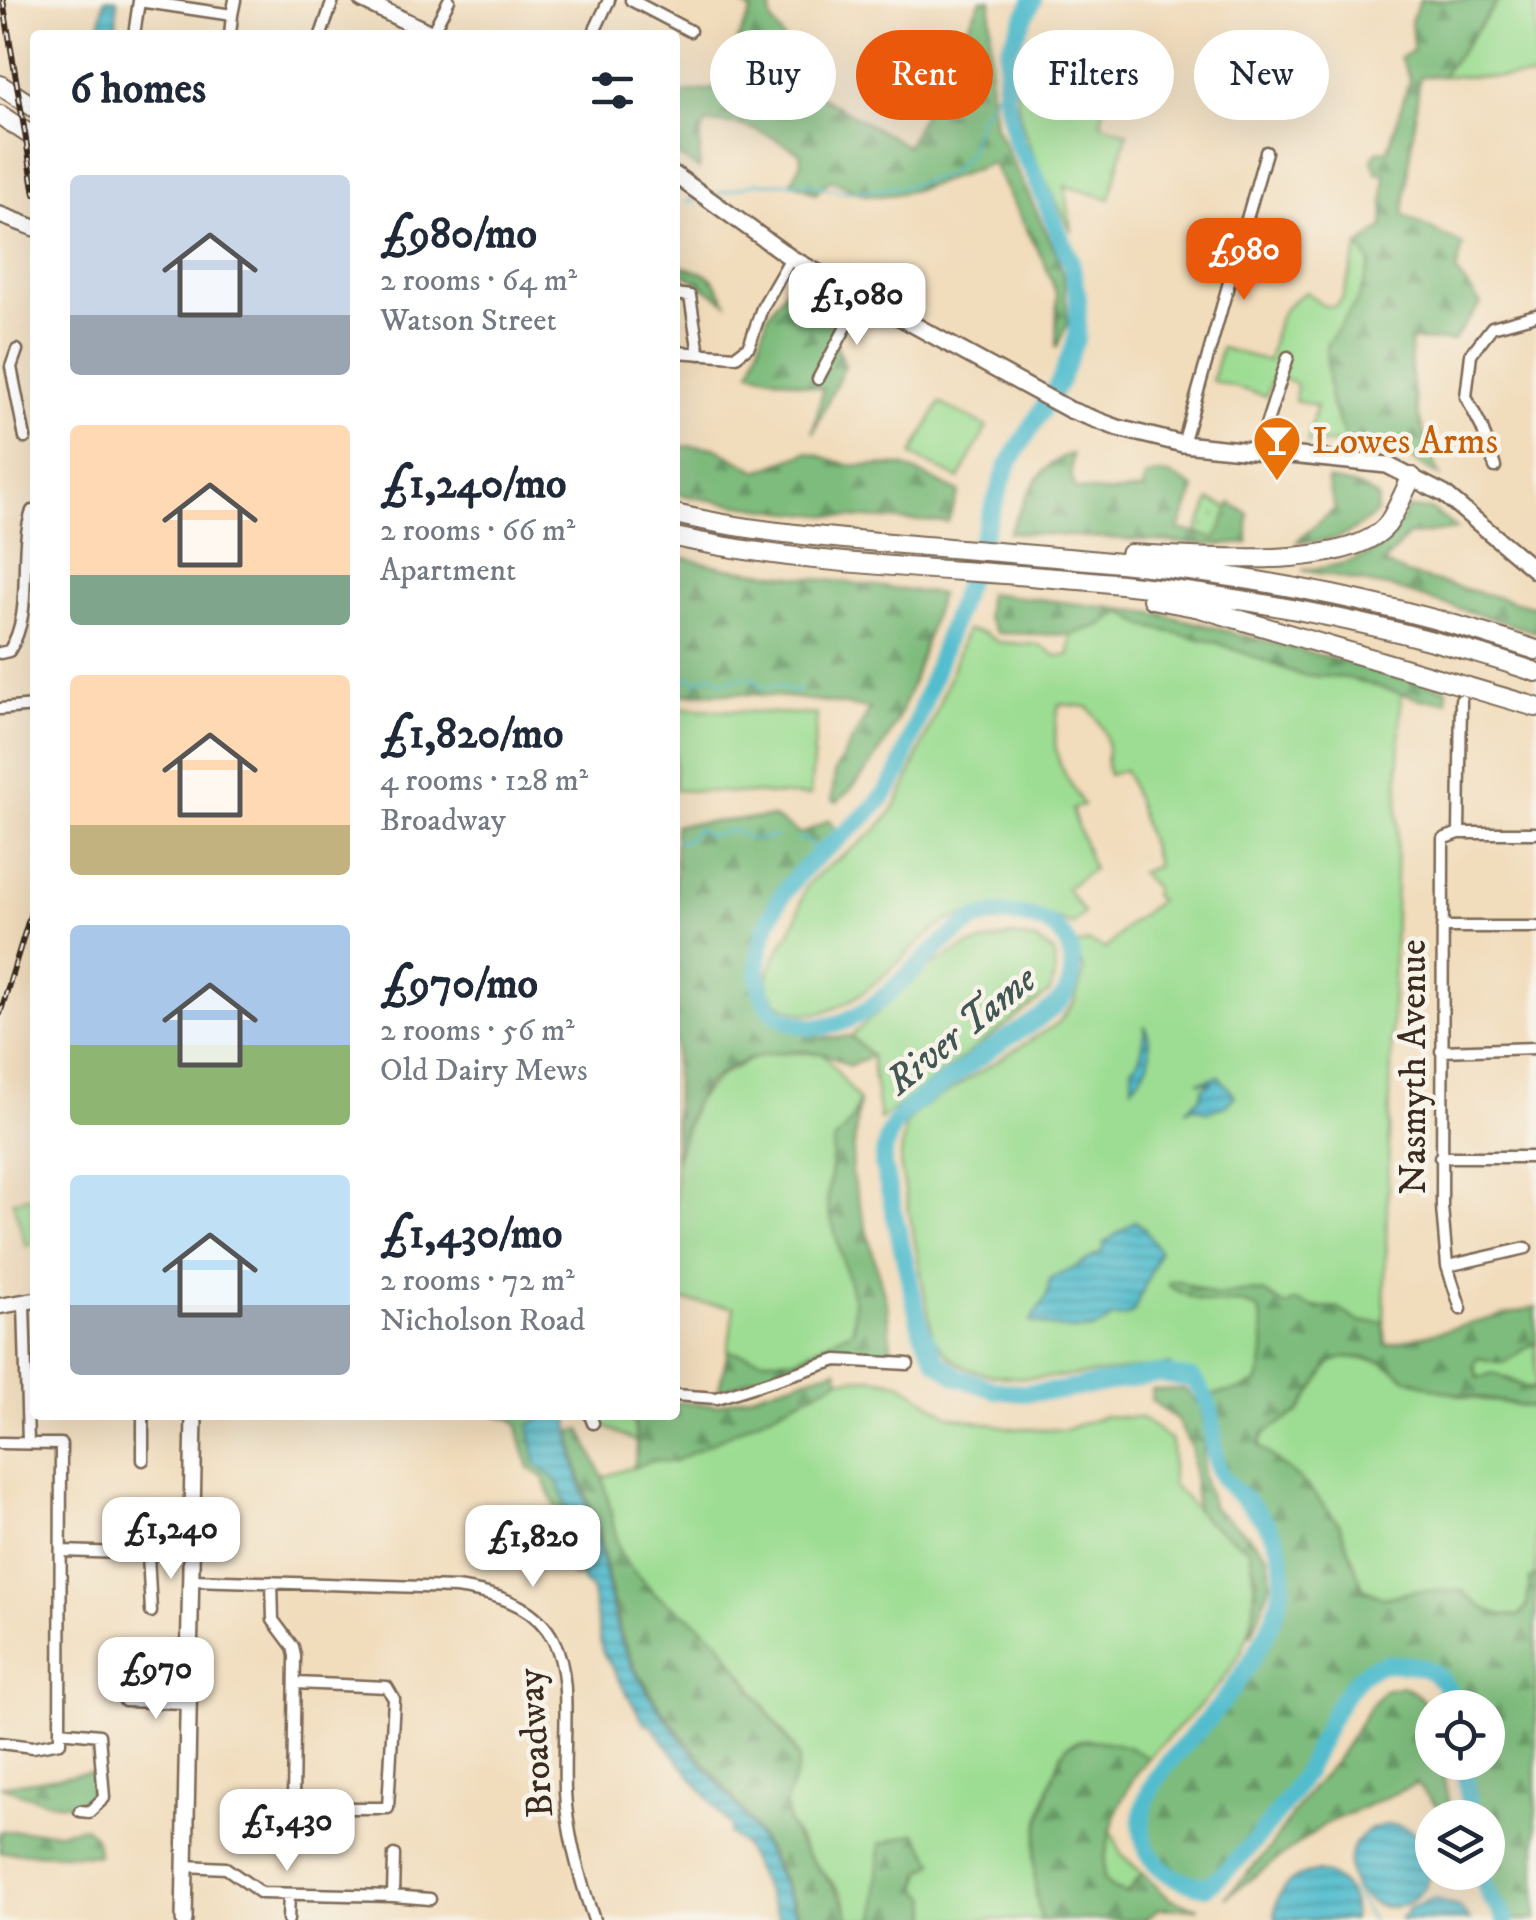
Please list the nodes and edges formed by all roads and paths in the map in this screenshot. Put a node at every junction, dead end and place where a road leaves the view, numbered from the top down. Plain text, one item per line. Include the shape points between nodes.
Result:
1 (235, 0) edge
2 (332, 0) edge
3 (362, 0) edge
4 (449, 0) edge
5 (609, 0) edge
6 (631, 0) edge
7 (232, 15) junction
8 (135, 30) edge
9 (230, 30) edge
10 (323, 30) edge
11 (425, 30) edge
12 (435, 30) edge
13 (595, 30) edge
14 (690, 30) dead end
15 (0, 87) edge
16 (30, 105) edge
17 (0, 116) edge
18 (30, 135) edge
19 (1266, 152) dead end
20 (680, 179) edge
21 (0, 215) edge
22 (30, 226) edge
23 (791, 258) junction
24 (680, 295) edge
25 (861, 299) junction
26 (1536, 315) edge
27 (17, 350) dead end
28 (680, 352) edge
29 (698, 354) junction
30 (1288, 357) dead end
31 (818, 379) dead end
32 (0, 388) edge
33 (14, 388) junction
34 (25, 438) dead end
35 (1183, 444) junction
36 (1258, 450) junction
37 (1495, 467) dead end
38 (1412, 476) junction
39 (680, 515) edge
40 (30, 517) edge
41 (680, 538) edge
42 (1122, 558) junction
43 (1536, 571) edge
44 (1120, 588) junction
45 (1536, 650) edge
46 (0, 652) edge
47 (1536, 672) edge
48 (1460, 700) dead end
49 (30, 706) edge
50 (1536, 707) edge
51 (0, 709) edge
52 (1459, 833) junction
53 (1536, 833) edge
54 (1442, 927) junction
55 (1536, 927) edge
56 (1536, 1048) edge
57 (1441, 1050) junction
58 (1440, 1156) junction
59 (1536, 1157) edge
60 (1526, 1248) dead end
61 (1447, 1266) junction
62 (30, 1301) edge
63 (0, 1306) edge
64 (1460, 1310) dead end
65 (908, 1364) dead end
66 (680, 1394) edge
67 (143, 1420) edge
68 (194, 1420) edge
69 (0, 1443) edge
70 (28, 1443) junction
71 (143, 1460) dead end
72 (61, 1552) junction
73 (191, 1580) junction
74 (272, 1582) junction
75 (151, 1612) dead end
76 (296, 1683) junction
77 (125, 1701) dead end
78 (188, 1704) junction
79 (60, 1732) junction
80 (0, 1744) edge
81 (80, 1811) dead end
82 (394, 1855) dead end
83 (185, 1866) junction
84 (289, 1894) junction
85 (393, 1896) junction
86 (430, 1899) dead end
87 (184, 1920) edge
88 (288, 1920) edge
89 (594, 1920) edge

1 - 7 street
2 - 10 street
3 - 11 main road
4 - 12 street
5 - 13 street
6 - 14 street
7 - 8 street via 138,1
7 - 9 street
15 - 16 highway
17 - 18 highway
19 - 35 street
20 - 23 main road
21 - 22 main road
23 - 25 main road
23 - 29 street via 749,346 736,356
24 - 29 street via 690,296
25 - 31 street
25 - 35 main road via 1070,410
26 - 37 street via 1492,327 1472,354 1466,397
27 - 33 street
28 - 29 street
30 - 36 street
32 - 33 street
33 - 34 street
35 - 36 main road
36 - 38 main road via 1387,465
38 - 42 highway via 1386,526 1326,554
38 - 43 main road via 1444,494
39 - 42 highway via 774,533
40 - 46 street via 20,634
41 - 44 highway via 756,552
42 - 45 highway via 1374,602
44 - 47 highway via 1368,624
44 - 50 highway
48 - 52 street
49 - 51 street
52 - 53 street
52 - 54 street, Nasmyth Avenue via 1443,838
54 - 55 street
54 - 57 street, Nasmyth Avenue
56 - 57 street
57 - 58 street, Nasmyth Avenue
58 - 59 street
58 - 61 street, Nasmyth Avenue
60 - 61 street
61 - 64 street, Nasmyth Avenue
62 - 63 street
62 - 70 street
65 - 66 street via 838,1360 717,1398
67 - 71 street
68 - 73 main road
69 - 70 street
70 - 72 street via 61,1444
72 - 75 street via 152,1554
72 - 79 street
73 - 74 street, Broadway
73 - 78 main road
74 - 76 street via 273,1620 293,1647
74 - 89 street, Broadway via 466,1590 536,1615 556,1646 564,1676 568,1821
76 - 76 street via 293,1803 388,1808 392,1692
77 - 78 street
78 - 83 main road
79 - 80 street via 60,1742
79 - 81 street via 99,1735 104,1798 89,1812
82 - 85 street
83 - 84 street via 226,1868 261,1893
83 - 87 main road
84 - 85 street
84 - 88 street
85 - 86 street

